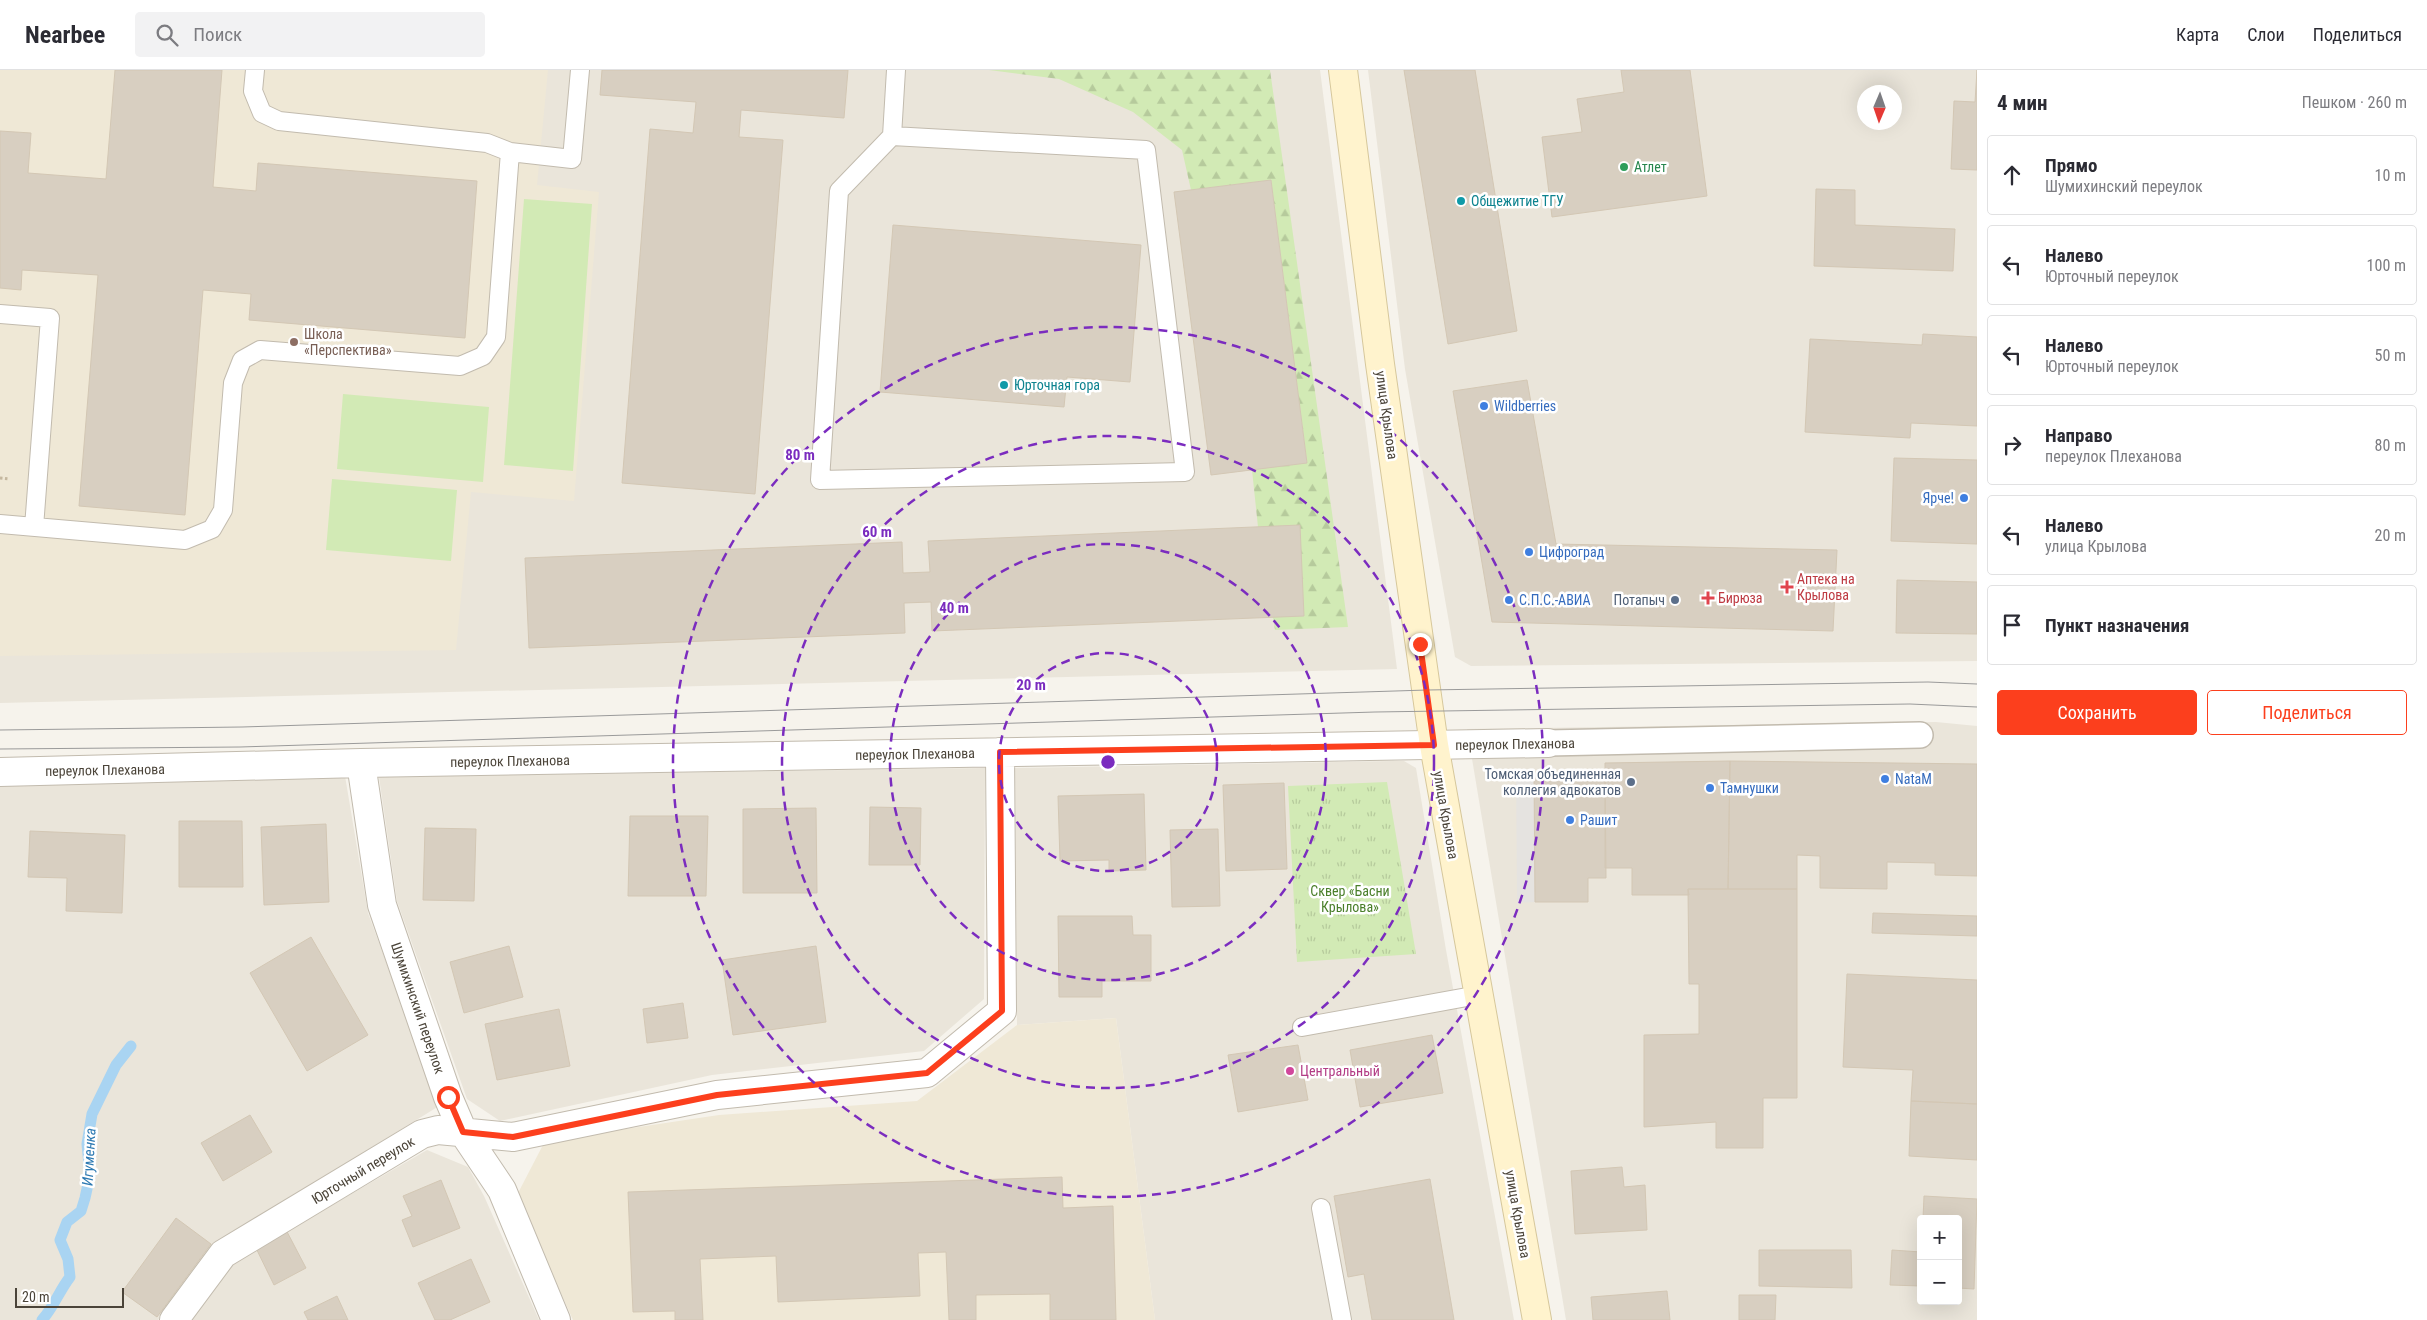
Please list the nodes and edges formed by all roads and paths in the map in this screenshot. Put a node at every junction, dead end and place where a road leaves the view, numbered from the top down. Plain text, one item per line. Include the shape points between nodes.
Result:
1 (255, 70) edge
2 (580, 70) edge
3 (896, 70) edge
4 (1343, 70) edge
5 (892, 136) junction
6 (510, 152) junction
7 (0, 314) edge
8 (0, 524) edge
9 (34, 527) junction
10 (1920, 736) dead end
11 (1548, 743) joint
12 (1434, 745) junction
13 (1000, 752) junction
14 (361, 764) junction
15 (0, 772) edge
16 (1478, 995) junction
17 (1302, 1027) dead end
18 (463, 1132) junction
19 (1321, 1208) dead end
20 (174, 1320) edge
21 (556, 1320) edge
22 (1342, 1320) edge
23 (1537, 1320) edge

1 - 6 lane via 253,90 262,113 279,121 487,143
2 - 6 lane via 572,159
3 - 5 lane
4 - 12 main road, улица Крылова via 1380,364
5 - 5 lane via 839,191 820,480 1186,472 1146,150
6 - 9 lane via 496,337 483,356 460,366 260,350 242,360 233,383 223,510 212,529 185,540
7 - 9 lane via 50,318
8 - 9 lane
10 - 11 street, переулок Плеханова
11 - 12 street, переулок Плеханова
12 - 13 street, переулок Плеханова
12 - 16 main road, улица Крылова
13 - 14 street, переулок Плеханова
13 - 18 street, Юрточный переулок via 1002,1011 927,1073 717,1095 513,1137
14 - 15 street, переулок Плеханова
14 - 18 street, Шумихинский переулок via 382,905
16 - 17 lane
16 - 23 main road, улица Крылова
18 - 20 street, Юрточный переулок via 438,1130 422,1134 223,1254
18 - 21 street, Шумихинский переулок via 502,1190
19 - 22 lane

